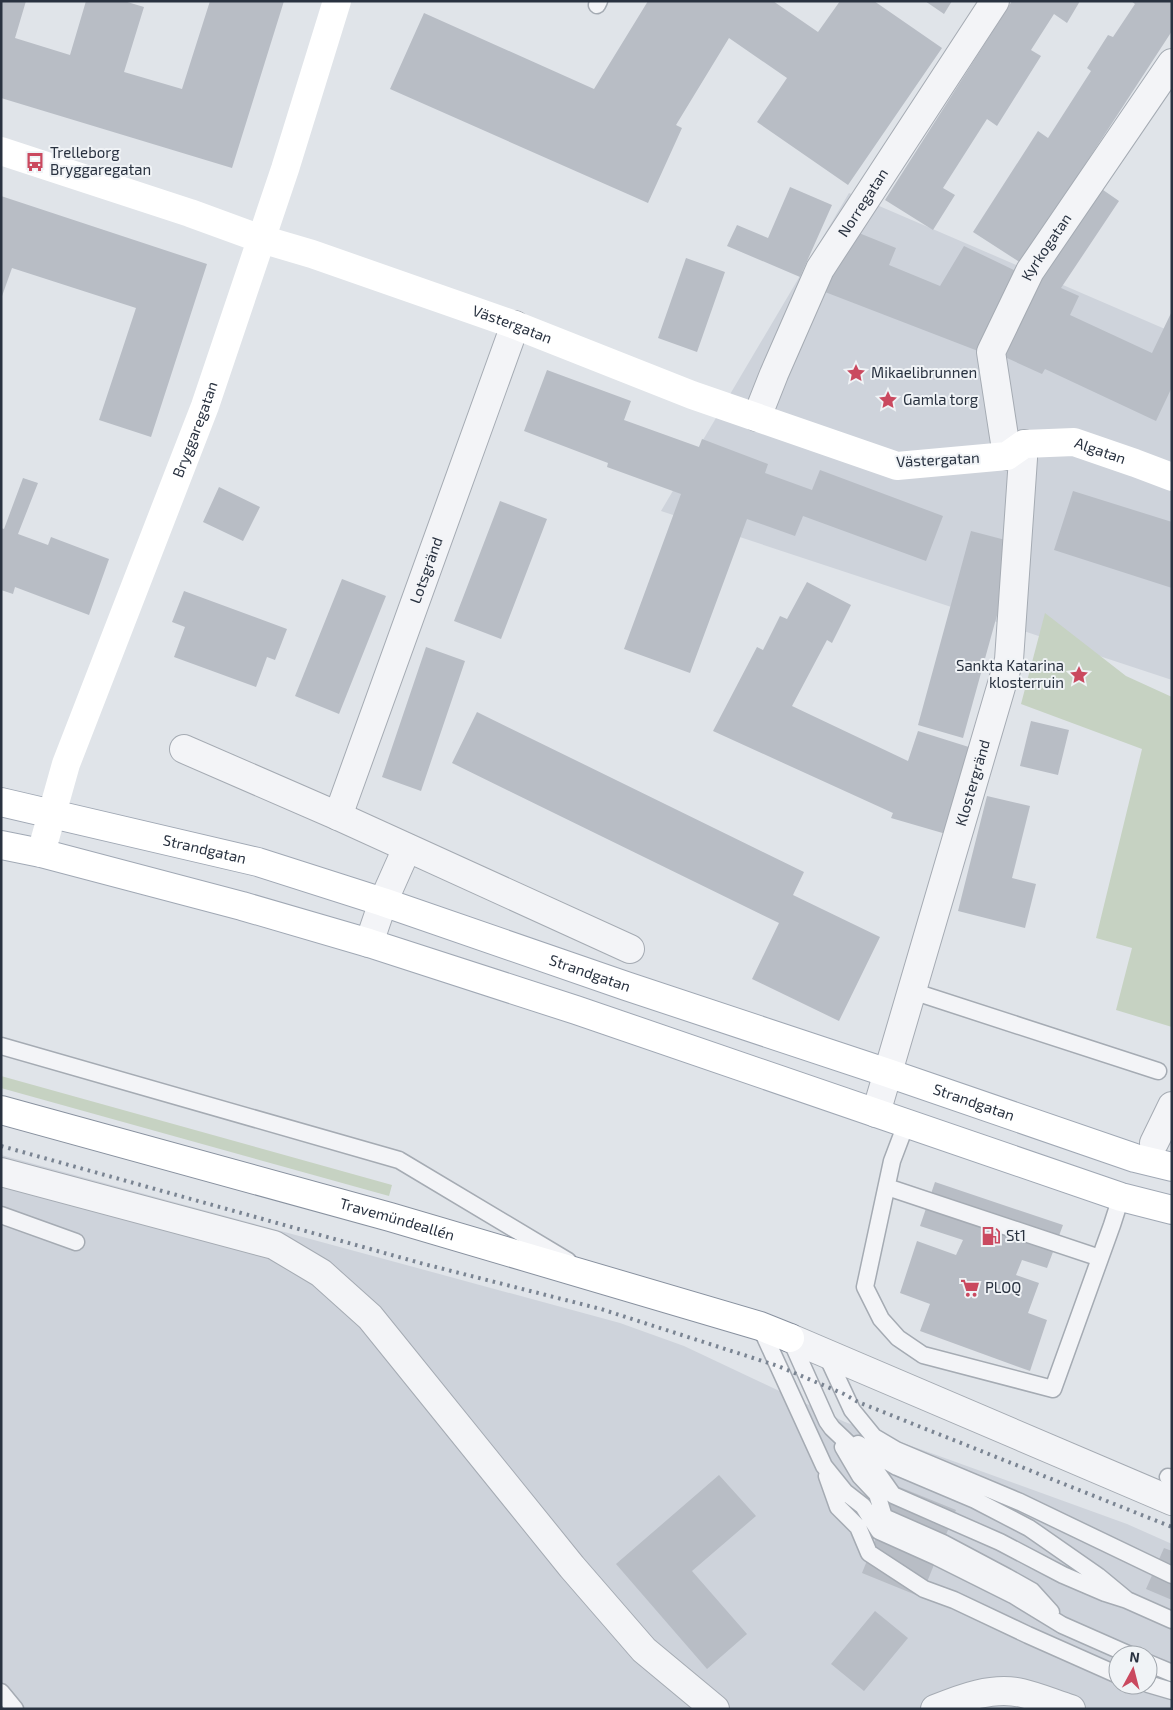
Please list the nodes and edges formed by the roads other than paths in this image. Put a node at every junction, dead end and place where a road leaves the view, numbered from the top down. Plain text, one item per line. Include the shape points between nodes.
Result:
1 (337, 1) edge
2 (995, 1) edge
3 (1172, 63) edge
4 (1, 151) edge
5 (261, 239) junction
6 (515, 325) junction
7 (758, 417) junction
8 (1015, 450) junction
9 (1172, 477) edge
10 (184, 749) dead end
11 (1, 802) edge
12 (52, 814) junction
13 (338, 816) junction
14 (1, 845) edge
15 (407, 848) junction
16 (41, 853) junction
17 (383, 902) junction
18 (369, 943) junction
19 (630, 949) dead end
20 (912, 992) junction
21 (1, 1046) edge
22 (1158, 1071) dead end
23 (888, 1073) junction
24 (1172, 1106) edge
25 (1, 1110) edge
26 (876, 1113) junction
27 (906, 1124) junction
28 (1154, 1143) dead end
29 (1172, 1167) edge
30 (1, 1172) edge
31 (887, 1187) junction
32 (1121, 1197) junction
33 (1172, 1210) edge
34 (1, 1215) edge
35 (76, 1242) dead end
36 (1100, 1258) junction
37 (598, 1278) junction
38 (760, 1326) junction
39 (790, 1338) junction
40 (826, 1354) junction
41 (832, 1428) junction
42 (824, 1466) junction
43 (1170, 1485) edge
44 (1172, 1575) edge
45 (1127, 1600) junction
46 (1172, 1620) edge
47 (1062, 1625) junction
48 (1108, 1645) edge
49 (1158, 1667) edge
50 (1108, 1671) edge
51 (1172, 1673) edge
52 (1158, 1687) edge
53 (1172, 1691) edge
54 (1, 1692) edge
55 (714, 1708) edge
56 (15, 1709) edge
57 (935, 1709) edge
58 (1071, 1709) edge

1 - 5 main road, Bryggaregatan
2 - 7 street, Norregatan via 820,269
3 - 8 street, Kyrkogatan via 1030,270 992,352
4 - 5 main road, Västergatan
5 - 6 main road, Västergatan
5 - 12 main road, Bryggaregatan via 205,406 66,764
6 - 7 main road, Västergatan via 692,395
6 - 13 street, Lotsgränd
7 - 8 main road, Västergatan via 897,466
8 - 9 main road, Algatan via 1074,442
8 - 20 street, Klostergränd via 1009,660
10 - 13 street
11 - 12 main road, Strandgatan
12 - 16 main road, Bryggaregatan
12 - 17 main road, Strandgatan via 258,862
13 - 15 street
14 - 16 main road
15 - 17 street
15 - 19 street
16 - 18 main road
17 - 18 street
17 - 23 main road, Strandgatan
18 - 26 main road
20 - 22 lane
20 - 23 street, Klostergränd
21 - 37 lane via 398,1160
23 - 26 street, Klostergränd
23 - 29 main road, Strandgatan via 1135,1158
24 - 28 street
25 - 37 main road, Travemündeallén
26 - 27 main road
27 - 31 lane via 892,1161
27 - 32 main road
30 - 55 street via 274,1245 321,1273 370,1317 558,1550 644,1650
31 - 36 lane
31 - 36 lane via 865,1287 881,1319 898,1338 923,1355 1053,1388
32 - 33 main road
32 - 36 lane
34 - 35 lane
37 - 38 main road, Travemündeallén
38 - 39 main road, Travemündeallén
38 - 42 lane
39 - 40 street
39 - 41 lane
40 - 43 street
40 - 44 lane via 852,1410 874,1437 896,1450 1020,1502
41 - 45 lane via 897,1467 975,1500 1029,1528
41 - 45 lane via 874,1468 893,1495 1000,1542 1063,1575
41 - 47 lane via 860,1476 876,1494 884,1517 943,1543 1032,1591
42 - 47 lane via 845,1492 863,1506 878,1531 1013,1595
42 - 50 lane via 838,1507 858,1527 869,1553 924,1589
45 - 46 lane
47 - 48 lane
49 - 51 lane
52 - 53 lane
54 - 56 lane
57 - 58 street via 993,1691 1021,1693

